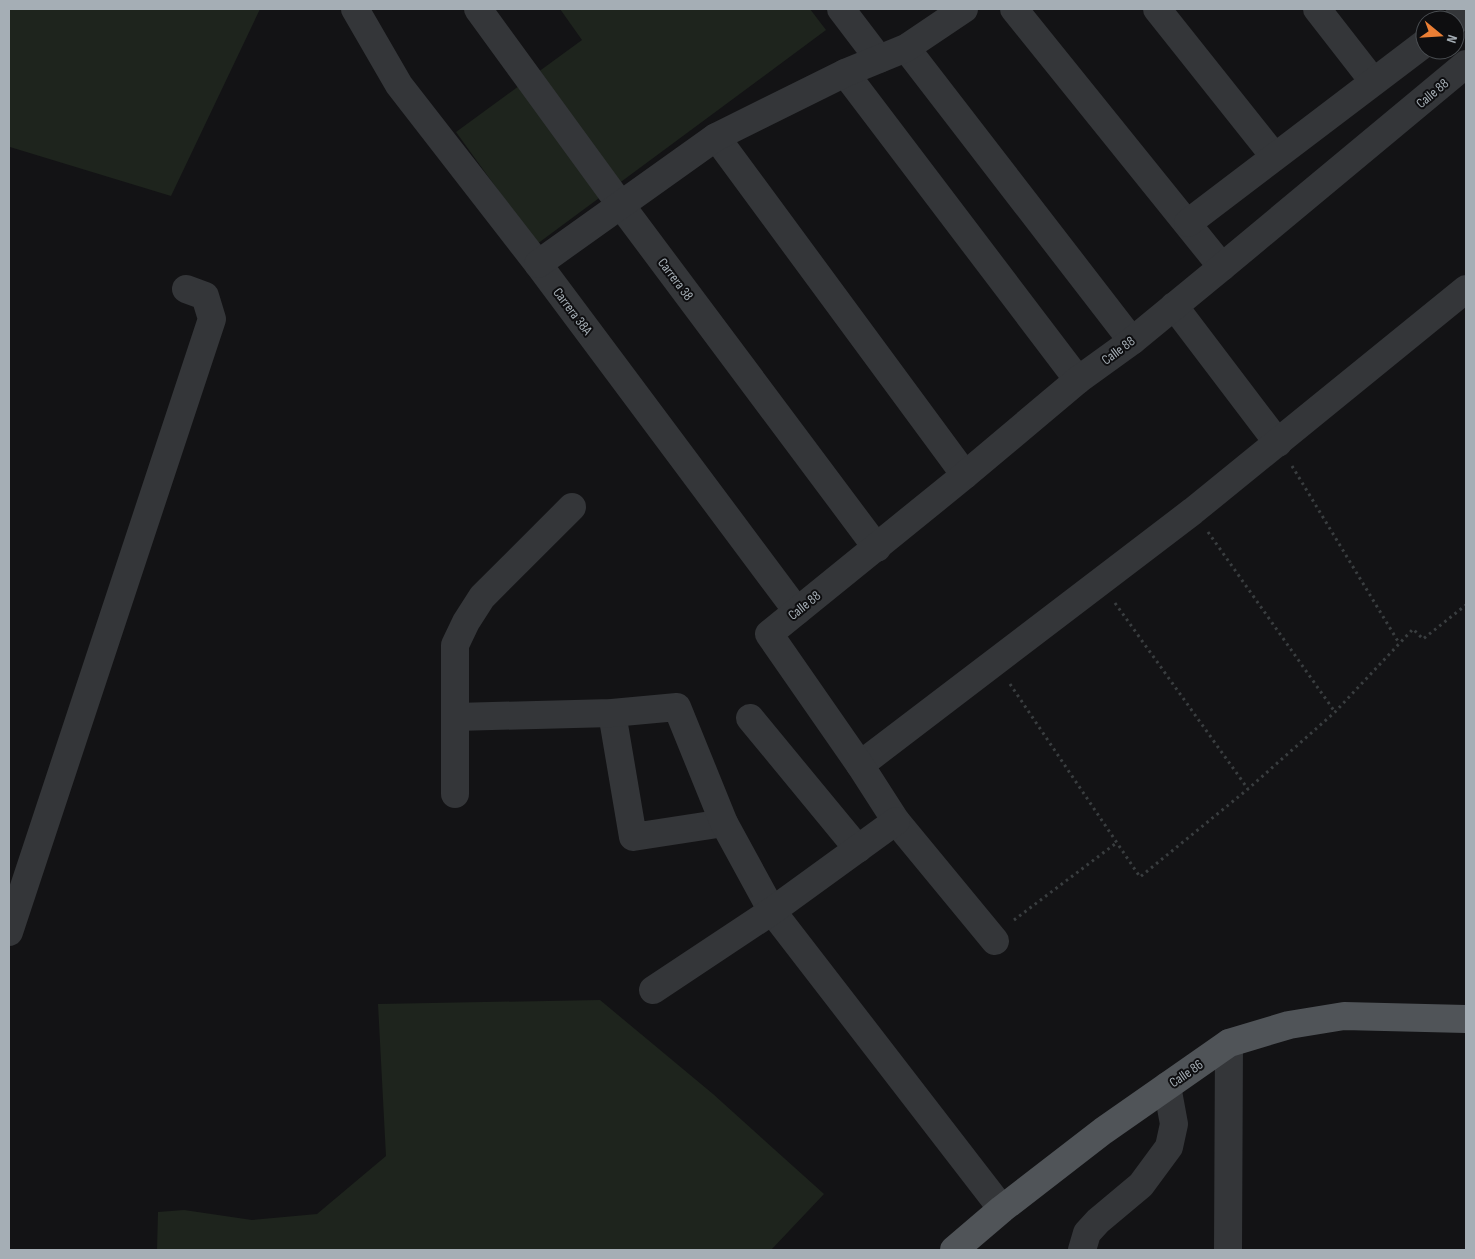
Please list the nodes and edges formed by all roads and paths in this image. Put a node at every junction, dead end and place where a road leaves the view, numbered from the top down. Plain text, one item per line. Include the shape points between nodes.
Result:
1 (355, 9) edge
2 (478, 9) edge
3 (842, 9) edge
4 (964, 9) edge
5 (1014, 9) edge
6 (1157, 9) edge
7 (1317, 9) edge
8 (906, 48) junction
9 (1415, 50) edge
10 (879, 59) junction
11 (1466, 64) edge
12 (845, 73) junction
13 (1373, 81) junction
14 (716, 137) junction
15 (1274, 156) junction
16 (620, 204) junction
17 (1188, 223) junction
18 (538, 264) junction
19 (1222, 267) junction
20 (186, 289) dead end
21 (1466, 289) edge
22 (1174, 306) junction
23 (1132, 340) junction
24 (1078, 380) junction
25 (1278, 443) junction
26 (966, 475) junction
27 (572, 507) dead end
28 (1193, 511) junction
29 (877, 548) junction
30 (1100, 582) junction
31 (1466, 605) edge
32 (796, 611) junction
33 (1399, 643) junction
34 (996, 662) junction
35 (1336, 712) junction
36 (612, 714) junction
37 (456, 717) junction
38 (750, 718) dead end
39 (860, 765) junction
40 (1248, 789) junction
41 (455, 794) dead end
42 (896, 821) junction
43 (724, 823) junction
44 (1116, 844) junction
45 (858, 849) junction
46 (772, 911) junction
47 (9, 932) edge
48 (993, 939) joint
49 (653, 990) dead end
50 (1466, 1018) edge
51 (1229, 1044) junction
52 (1168, 1086) junction
53 (1002, 1209) junction
54 (954, 1250) edge
55 (1082, 1250) edge
56 (1228, 1250) edge

1 - 18 street, Carrera 38A via 399,85
2 - 16 street, Carrera 38
3 - 10 street
4 - 8 street
5 - 17 street
6 - 15 street
7 - 13 street
8 - 10 street
8 - 23 street
9 - 13 street
10 - 12 street
11 - 19 street, Calle 88
12 - 14 street
12 - 24 street
13 - 15 street
14 - 16 street
14 - 26 street
15 - 17 street
16 - 18 street
16 - 29 street, Carrera 38
17 - 19 street
18 - 32 street, Carrera 38A
19 - 22 street, Calle 88
20 - 47 street via 205,296 212,319
21 - 25 street
22 - 23 street, Calle 88
22 - 25 street
23 - 24 street, Calle 88
24 - 26 street, Calle 88
25 - 28 street
25 - 33 path
26 - 29 street, Calle 88
27 - 37 street via 482,597 466,622 455,645
28 - 30 street
28 - 35 path
29 - 32 street, Calle 88
30 - 34 street
30 - 40 path
31 - 33 path via 1423,639 1413,629
32 - 39 street, Calle 88 via 769,634
33 - 35 path
34 - 39 street
34 - 44 path
35 - 40 path
36 - 37 street
36 - 43 street via 677,707
36 - 43 street via 633,837
37 - 41 street
38 - 45 street
39 - 42 street
40 - 44 path via 1140,877
42 - 45 street
42 - 48 street
43 - 46 street
44 - 48 path
45 - 46 street
46 - 49 street
46 - 53 street
50 - 51 main road, Calle 86 via 1344,1016 1289,1025
51 - 52 main road, Calle 86
51 - 56 street
52 - 53 main road, Calle 86 via 1103,1131
52 - 55 street via 1174,1124 1170,1147 1141,1185 1087,1233
53 - 54 main road, Calle 86

